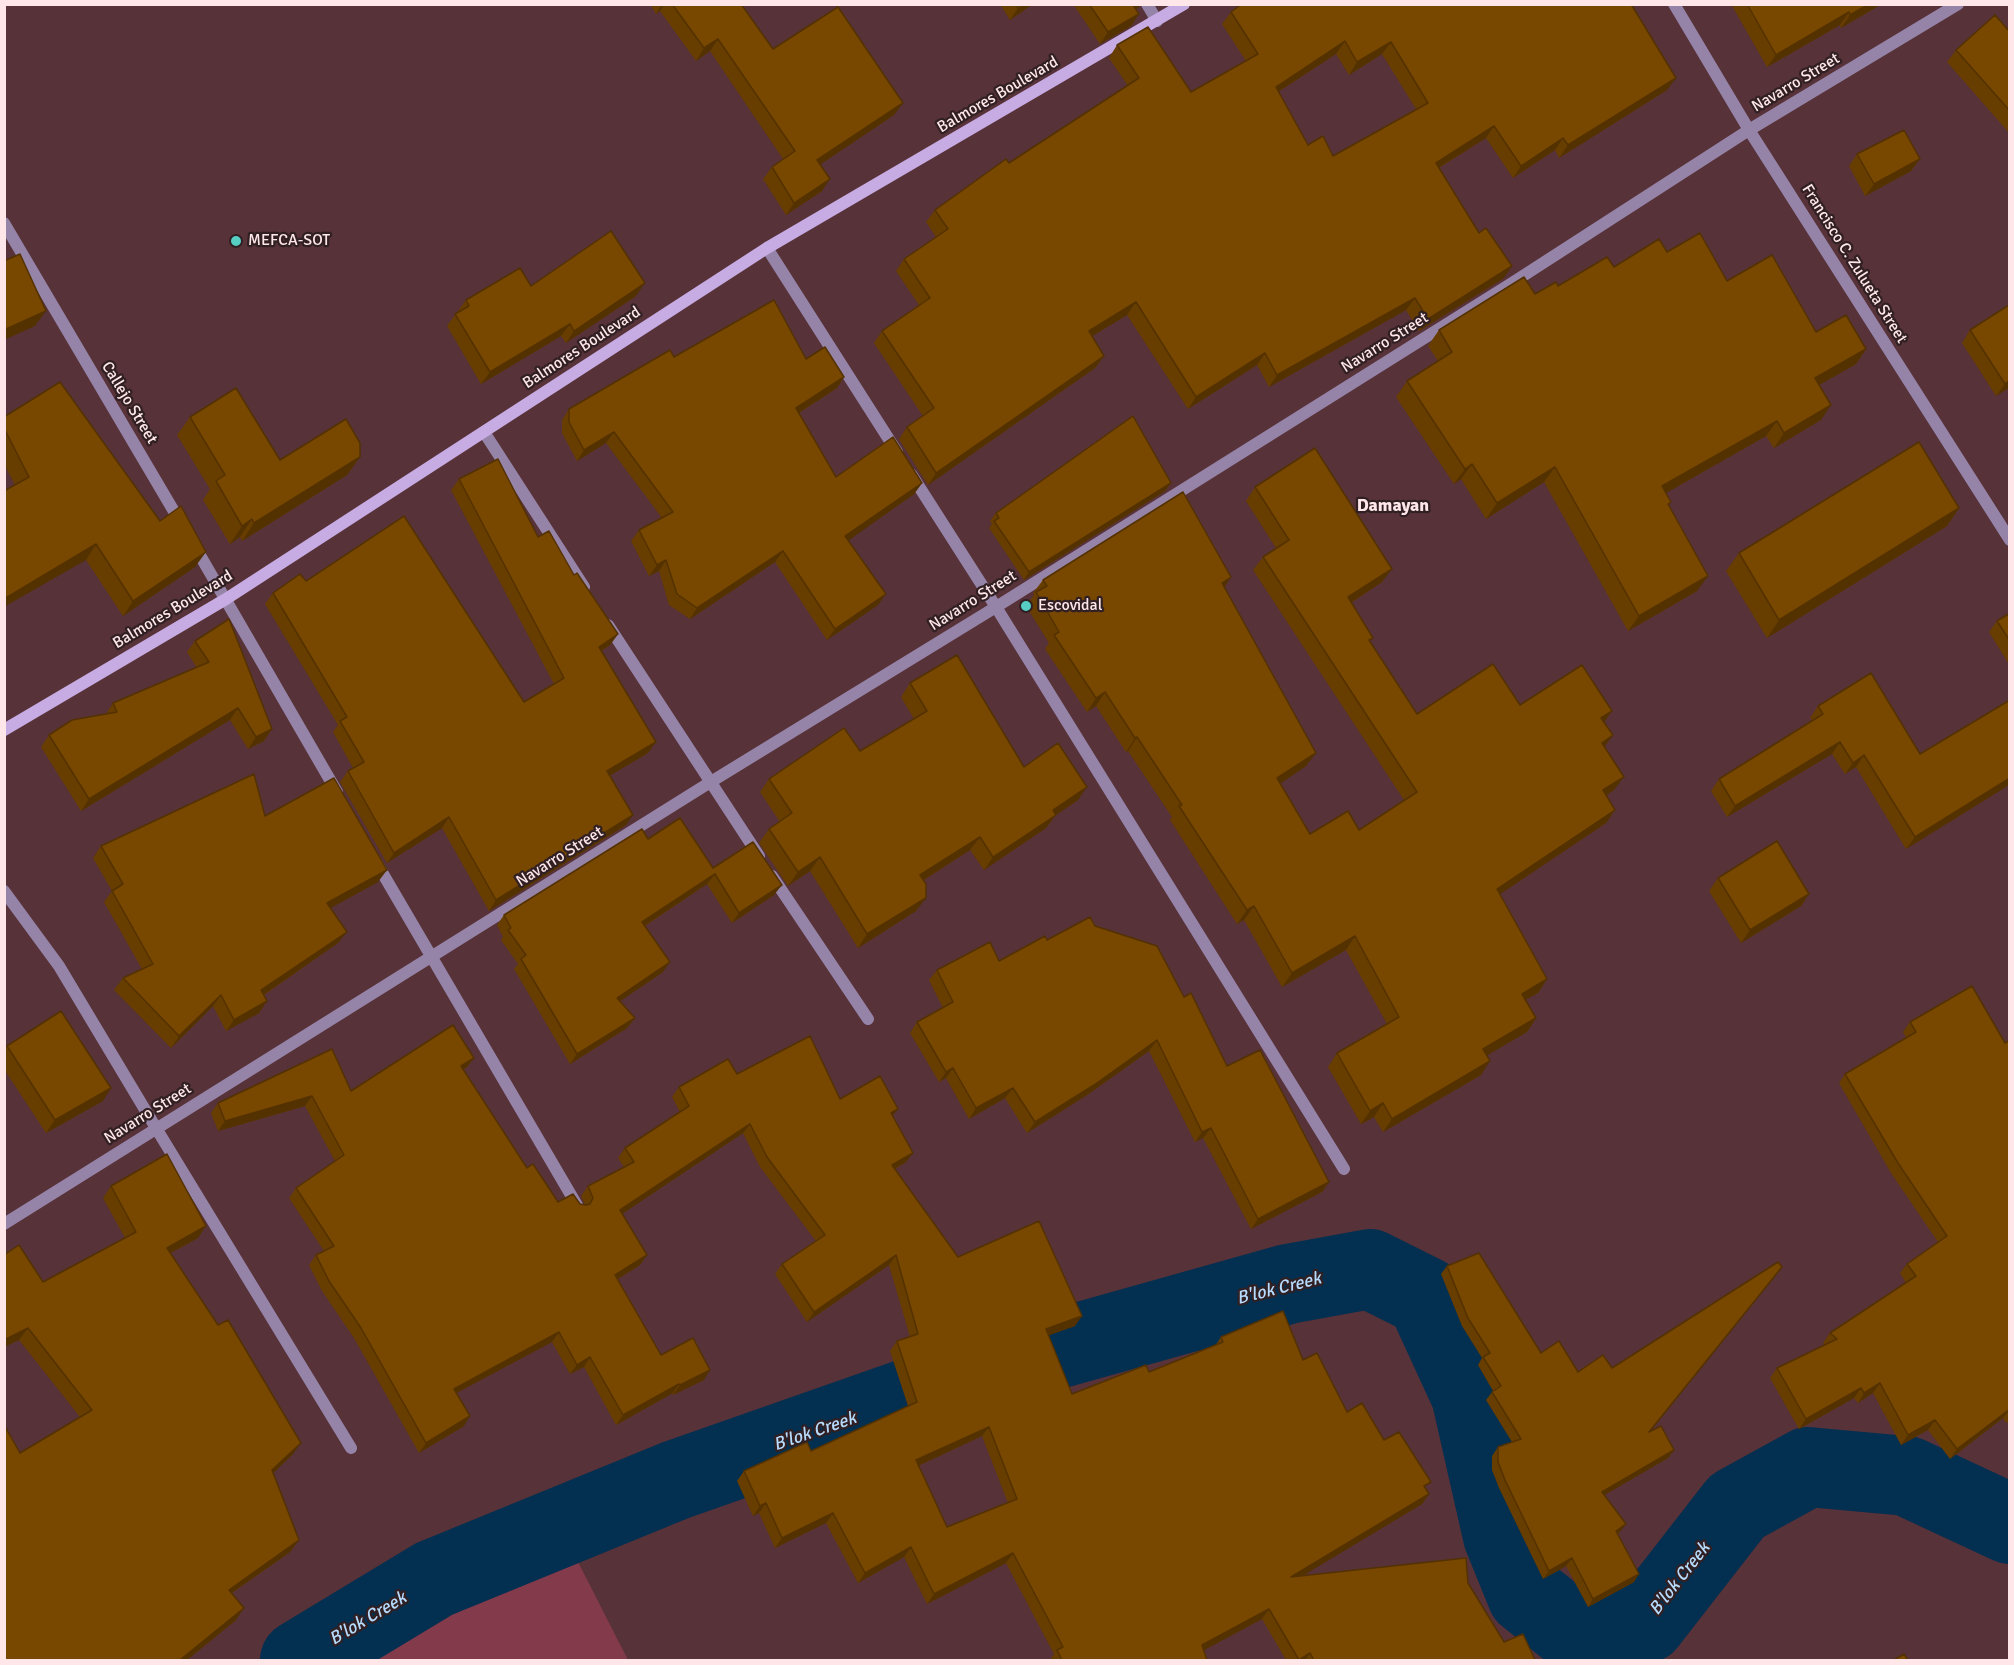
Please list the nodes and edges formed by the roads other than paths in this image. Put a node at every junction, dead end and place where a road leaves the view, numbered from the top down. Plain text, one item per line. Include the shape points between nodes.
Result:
1 (1147, 4) edge
2 (1184, 4) edge
3 (1674, 4) edge
4 (1958, 4) edge
5 (1157, 21) junction
6 (1749, 130) junction
7 (4, 224) edge
8 (767, 248) junction
9 (484, 432) junction
10 (2010, 540) edge
11 (226, 599) junction
12 (996, 607) junction
13 (4, 730) edge
14 (709, 783) junction
15 (343, 804) edge
16 (372, 855) edge
17 (4, 891) edge
18 (431, 957) junction
19 (868, 1020) dead end
20 (156, 1128) junction
21 (1344, 1169) dead end
22 (578, 1207) edge
23 (4, 1224) edge
24 (351, 1448) dead end

1 - 5 street
2 - 5 main road, Balmores Boulevard
3 - 6 street, Francisco C. Zulueta Street
4 - 6 street, Navarro Street
5 - 8 main road, Balmores Boulevard
6 - 10 street, Francisco C. Zulueta Street
6 - 12 street, Navarro Street
7 - 11 street, Callejo Street
8 - 9 main road, Balmores Boulevard
8 - 12 street
9 - 11 main road, Balmores Boulevard
9 - 14 street
11 - 13 main road, Balmores Boulevard
11 - 15 street, Callejo Street
12 - 14 street, Navarro Street
12 - 21 street
14 - 18 street, Navarro Street
14 - 19 street
16 - 18 street
17 - 20 street via 59,966
18 - 20 street, Navarro Street
18 - 22 street
20 - 23 street, Navarro Street
20 - 24 street

